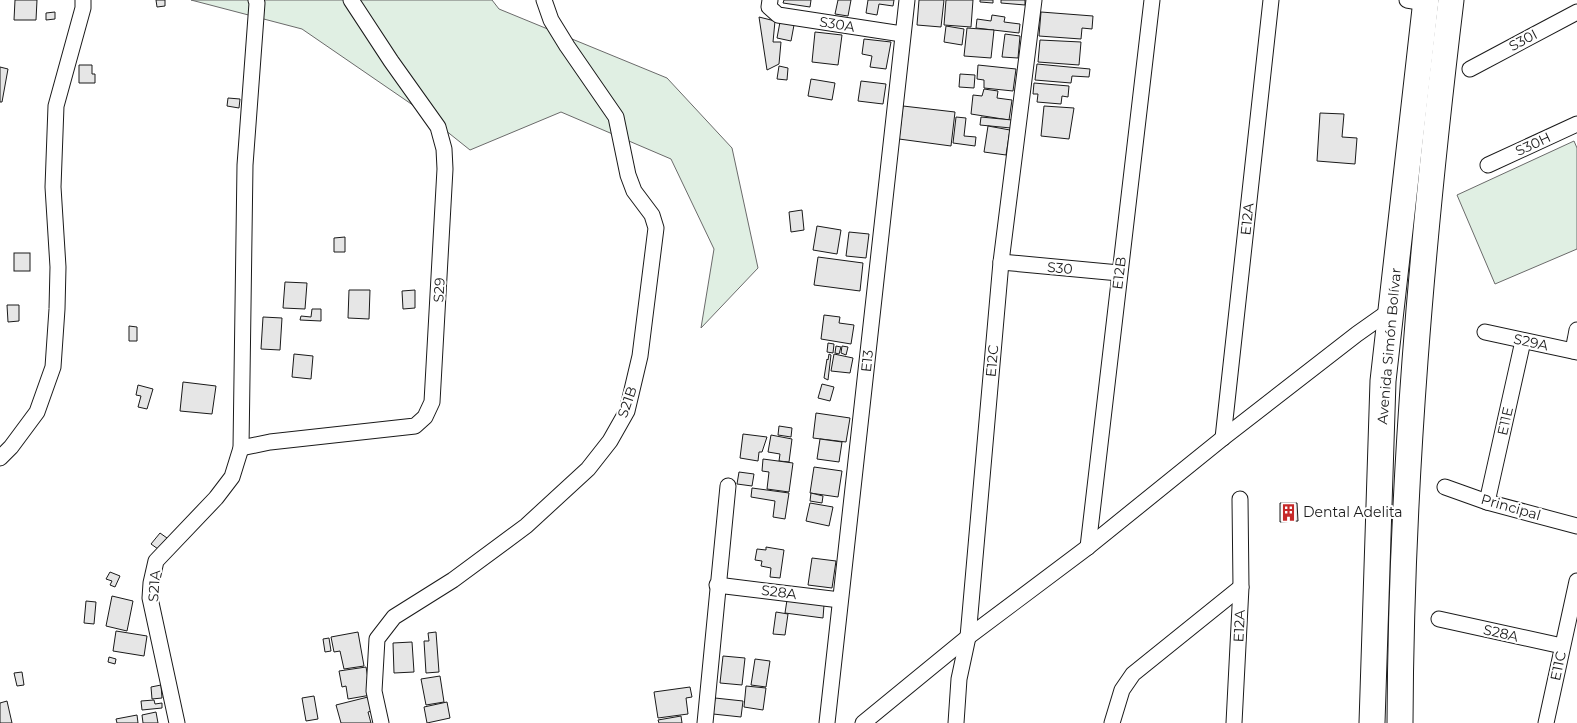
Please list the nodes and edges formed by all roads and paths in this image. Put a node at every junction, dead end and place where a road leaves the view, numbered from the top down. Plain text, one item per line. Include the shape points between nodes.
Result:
1 (83, 0) edge
2 (256, 0) edge
3 (351, 0) edge
4 (544, 0) edge
5 (907, 0) edge
6 (1034, 0) edge
7 (1152, 0) edge
8 (1270, 0) edge
9 (1451, 0) edge
10 (1419, 1) edge
11 (771, 6) edge
12 (1577, 12) edge
13 (902, 34) junction
14 (1470, 69) dead end
15 (1577, 124) edge
16 (1488, 165) dead end
17 (1001, 262) junction
18 (1119, 273) junction
19 (1391, 310) junction
20 (1577, 330) edge
21 (1485, 332) dead end
22 (1522, 341) junction
23 (1575, 352) edge
24 (1223, 438) junction
25 (241, 448) junction
26 (0, 458) edge
27 (728, 486) dead end
28 (1445, 487) dead end
29 (1240, 499) dead end
30 (1487, 502) junction
31 (1577, 526) edge
32 (1088, 546) junction
33 (1577, 581) edge
34 (718, 585) junction
35 (1241, 587) junction
36 (840, 600) junction
37 (1439, 619) dead end
38 (968, 637) junction
39 (1562, 646) junction
40 (177, 723) edge
41 (381, 723) edge
42 (705, 723) edge
43 (827, 723) edge
44 (863, 723) edge
45 (956, 723) edge
46 (1112, 723) edge
47 (1234, 723) edge
48 (1372, 723) edge
49 (1400, 723) edge
50 (1546, 723) edge

1 - 26 street via 56,106 53,187 58,267 53,367 37,412
2 - 25 street, S21A via 245,165
3 - 25 street, S29 via 438,127 444,149 446,169 432,402 425,417 415,426
4 - 41 street, S21B via 551,20 567,46 616,117 628,176 634,191 652,215 656,228 640,356 627,411 610,441 588,469 526,526 453,580 394,617 377,639 374,691
5 - 13 street, E13
6 - 17 street, E12C
7 - 18 street, E12B
8 - 24 street, E12A
9 - 49 highway, Avenida Simón Bolívar via 1435,134 1406,493
10 - 19 highway, Avenida Simón Bolívar
11 - 13 street, S30A via 778,15
12 - 14 street, S30I
13 - 36 street, E13
15 - 16 street, S30H
17 - 18 street, S30
17 - 38 street, E12C
18 - 32 street, E12B
19 - 24 street
19 - 48 highway, Avenida Simón Bolívar via 1383,381
20 - 23 street
21 - 22 street, S29A
22 - 23 street, S29A
22 - 30 street, E11E
24 - 32 street
25 - 40 street, S21A via 232,477 156,561 150,598
27 - 34 street
28 - 30 street, Principal
29 - 35 street, E12A
30 - 31 street, Principal
32 - 38 street
33 - 39 street, E11C
34 - 36 street, S28A
34 - 42 street
35 - 46 street via 1133,674 1122,690
35 - 47 street, E12A
36 - 43 street, E13
37 - 39 street, S28A
38 - 44 street
38 - 45 street, E12C via 958,685
39 - 50 street, E11C

